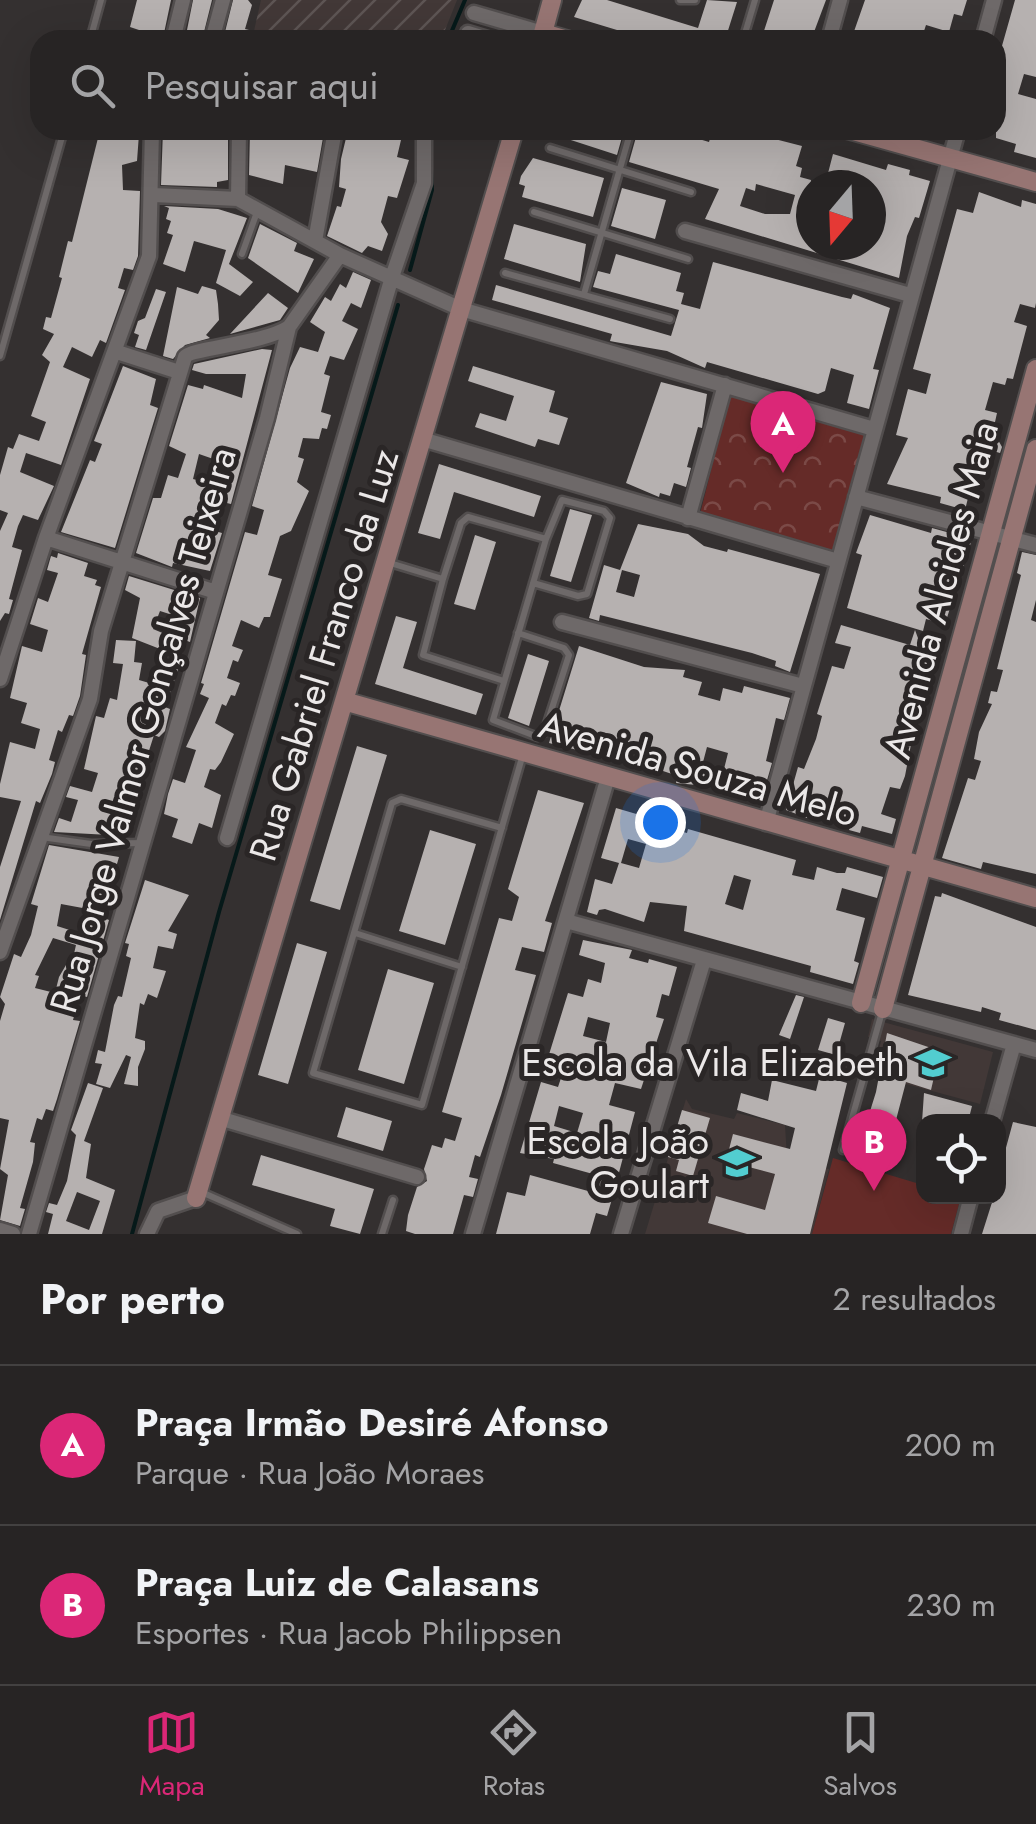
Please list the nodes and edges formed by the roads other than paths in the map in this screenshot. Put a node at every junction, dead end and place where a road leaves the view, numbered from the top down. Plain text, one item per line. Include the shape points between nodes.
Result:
1 (102, 0) edge
2 (183, 0) edge
3 (223, 0) edge
4 (552, 0) edge
5 (680, 0) edge
6 (695, 0) edge
7 (755, 0) edge
8 (840, 0) edge
9 (994, 0) edge
10 (474, 13) dead end
11 (93, 30) edge
12 (176, 30) edge
13 (215, 30) edge
14 (524, 30) edge
15 (544, 30) edge
16 (747, 30) edge
17 (831, 30) edge
18 (986, 30) edge
19 (61, 140) edge
20 (152, 140) edge
21 (239, 140) edge
22 (333, 140) edge
23 (424, 140) edge
24 (511, 140) edge
25 (628, 140) edge
26 (886, 140) edge
27 (955, 140) edge
28 (550, 148) dead end
29 (950, 158) junction
30 (620, 170) junction
31 (1036, 182) edge
32 (691, 192) dead end
33 (154, 196) junction
34 (238, 199) junction
35 (258, 210) junction
36 (534, 212) dead end
37 (685, 231) dead end
38 (601, 232) junction
39 (315, 242) junction
40 (242, 254) dead end
41 (340, 255) junction
42 (688, 258) dead end
43 (506, 273) dead end
44 (392, 277) junction
45 (584, 294) junction
46 (910, 295) junction
47 (460, 309) junction
48 (670, 319) dead end
49 (288, 327) junction
50 (117, 352) junction
51 (0, 356) edge
52 (1036, 369) edge
53 (178, 372) junction
54 (724, 385) junction
55 (874, 428) junction
56 (422, 438) junction
57 (1036, 449) edge
58 (856, 496) junction
59 (688, 518) junction
60 (989, 532) junction
61 (46, 538) junction
62 (546, 539) junction
63 (1011, 539) junction
64 (1036, 546) edge
65 (121, 561) junction
66 (385, 561) junction
67 (838, 561) junction
68 (443, 579) junction
69 (533, 582) junction
70 (216, 592) junction
71 (562, 622) dead end
72 (518, 633) junction
73 (0, 680) edge
74 (504, 681) junction
75 (803, 686) junction
76 (344, 701) junction
77 (524, 753) junction
78 (608, 777) junction
79 (766, 822) junction
80 (502, 828) junction
81 (41, 836) junction
82 (227, 838) dead end
83 (145, 842) junction
84 (900, 861) junction
85 (920, 867) junction
86 (1036, 898) edge
87 (566, 921) junction
88 (355, 934) junction
89 (0, 952) edge
90 (704, 960) junction
91 (462, 966) junction
92 (861, 1003) junction
93 (883, 1009) junction
94 (1014, 1044) junction
95 (1036, 1050) edge
96 (994, 1114) edge
97 (220, 1118) junction
98 (843, 1150) dead end
99 (416, 1177) dead end
100 (197, 1194) junction
101 (393, 1200) dead end
102 (969, 1204) edge
103 (0, 1230) edge
104 (12, 1234) edge
105 (30, 1234) edge
106 (147, 1234) edge
107 (297, 1234) edge
108 (382, 1234) edge
109 (474, 1234) edge
110 (620, 1234) edge
111 (960, 1234) edge

1 - 11 lane
2 - 12 street
3 - 13 street
4 - 15 street
5 - 6 lane
7 - 16 lane
8 - 17 street
9 - 18 street
10 - 14 street
19 - 51 lane
20 - 33 street
21 - 34 street
22 - 39 street
23 - 44 street via 424,183
24 - 47 street, Rua Gabriel Franco da Luz
25 - 30 lane
26 - 29 street
27 - 29 street
28 - 30 lane
29 - 31 street
29 - 46 street
30 - 32 lane
30 - 38 lane
33 - 34 street
33 - 50 street via 152,249
34 - 35 street
35 - 39 street
35 - 40 lane
36 - 38 lane
37 - 46 street
38 - 42 lane
38 - 45 lane
39 - 41 street
41 - 44 street
41 - 49 street, Rua Jorge Valmor Gonçalves Teixeira
43 - 45 lane
44 - 47 street
44 - 82 street
45 - 48 lane
46 - 55 street
47 - 54 street
47 - 56 street, Rua Gabriel Franco da Luz
49 - 53 street via 236,348 190,350
49 - 70 street, Rua Jorge Valmor Gonçalves Teixeira
50 - 53 street
50 - 61 street
52 - 60 street, Avenida Alcides Maia
53 - 65 street
54 - 55 street
54 - 59 street
55 - 58 street
56 - 59 street
56 - 66 street, Rua Gabriel Franco da Luz
57 - 63 street, Avenida Alcides Maia
58 - 60 street
58 - 67 street
59 - 67 street
60 - 63 street
60 - 84 street, Avenida Alcides Maia
61 - 65 street
61 - 73 street
62 - 68 lane via 468,517
62 - 69 lane
62 - 69 lane via 562,500 610,518 586,594
63 - 64 street
63 - 85 street, Avenida Alcides Maia
65 - 70 street
65 - 81 street via 90,699
66 - 68 lane
66 - 76 street, Rua Gabriel Franco da Luz
67 - 75 street
68 - 74 lane via 423,655
69 - 72 lane
70 - 83 street, Rua Jorge Valmor Gonçalves Teixeira
71 - 75 street
72 - 74 lane
72 - 74 lane via 569,654 541,736 494,722
75 - 79 street
76 - 77 street, Avenida Souza Melo
76 - 97 street, Rua Gabriel Franco da Luz
77 - 78 street, Avenida Souza Melo
77 - 80 lane
78 - 79 street, Avenida Souza Melo
78 - 87 street
79 - 84 street, Avenida Souza Melo
80 - 88 lane via 396,799
80 - 91 lane
81 - 83 lane via 91,844
81 - 89 street
83 - 105 street, Rua Jorge Valmor Gonçalves Teixeira
84 - 85 street, Avenida Souza Melo
84 - 92 street, Avenida Alcides Maia
85 - 86 street, Avenida Souza Melo
85 - 93 street, Avenida Alcides Maia
87 - 90 street
87 - 109 street
88 - 91 lane
88 - 91 lane via 313,1073 422,1105
90 - 92 street
90 - 110 street
92 - 93 street
93 - 94 street
93 - 98 lane
94 - 95 street
94 - 96 street
97 - 99 street
97 - 100 street, Rua Gabriel Franco da Luz
100 - 106 street via 158,1211
100 - 107 lane
101 - 108 lane
102 - 111 street
103 - 104 street

